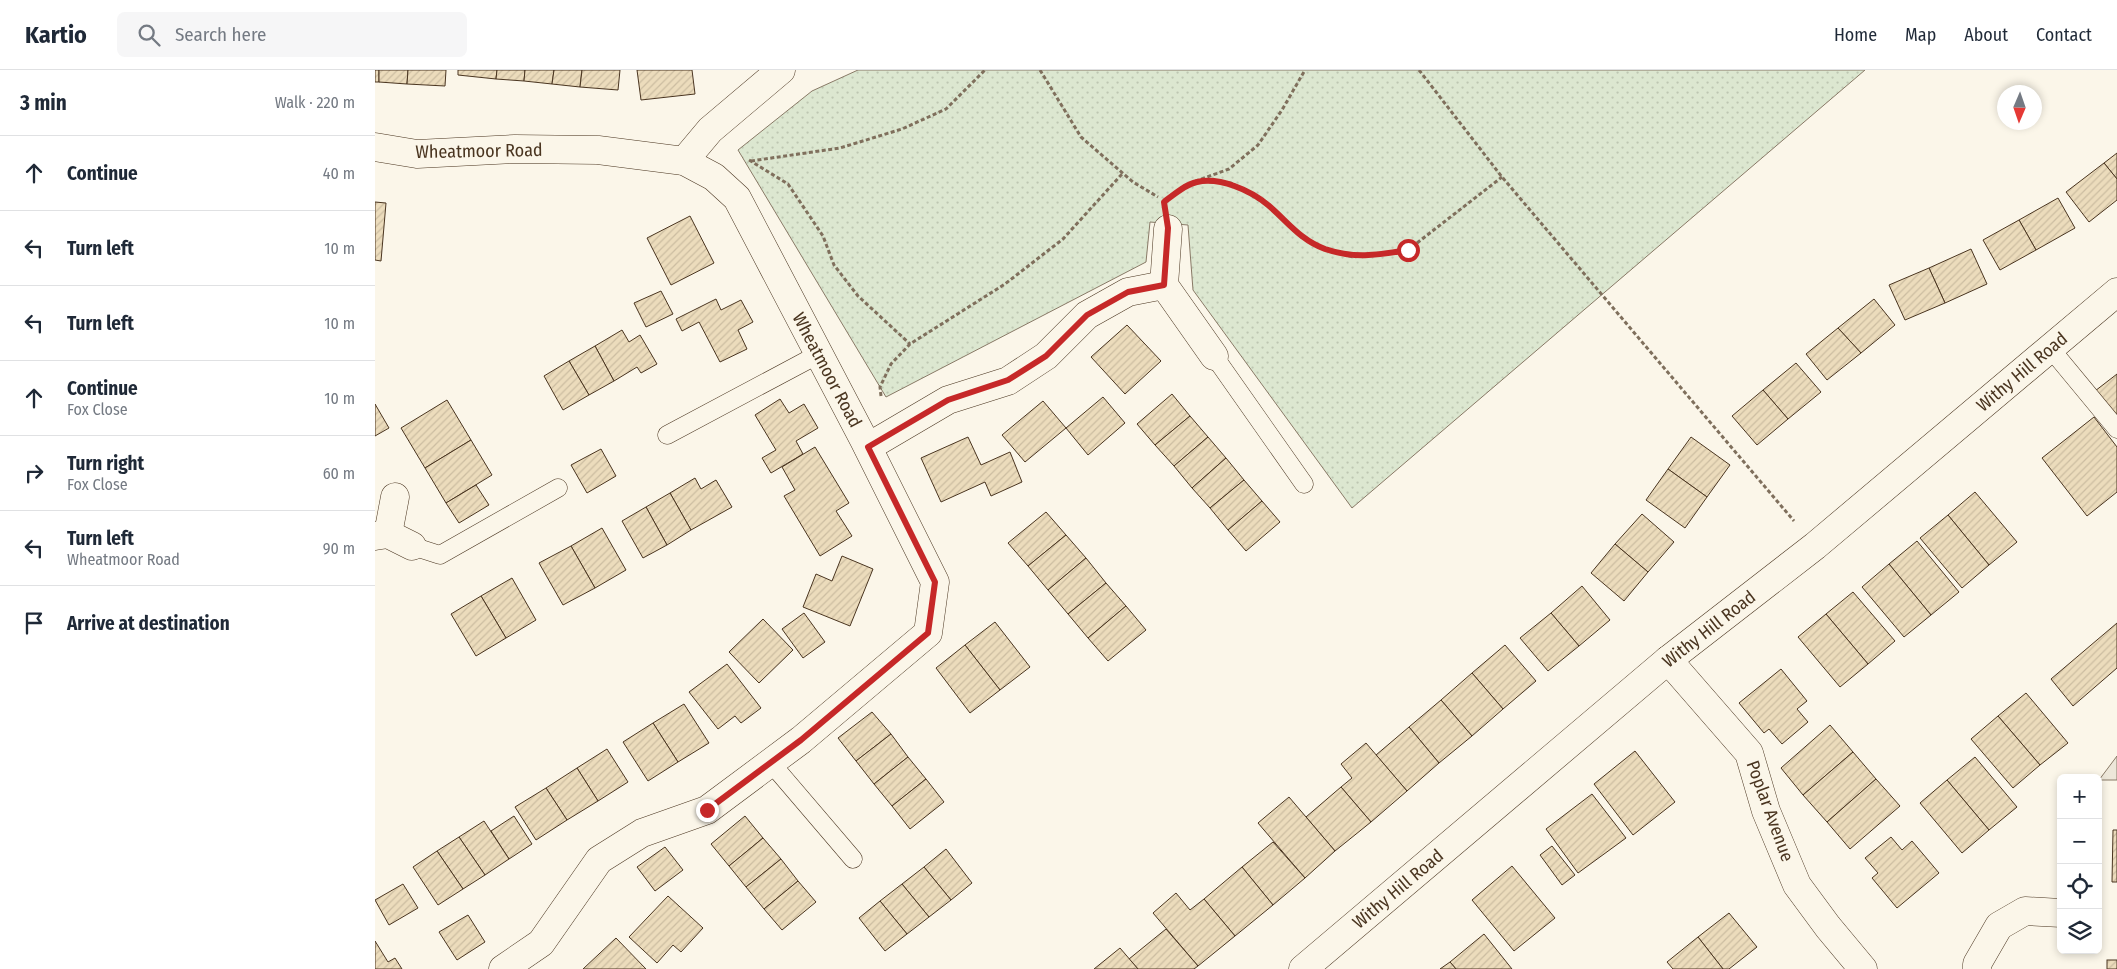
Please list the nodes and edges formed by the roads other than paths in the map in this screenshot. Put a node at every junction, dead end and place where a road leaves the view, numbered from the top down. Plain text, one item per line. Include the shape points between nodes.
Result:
1 (781, 70) edge
2 (375, 147) edge
3 (683, 161) junction
4 (1168, 228) road end
5 (1164, 285) junction
6 (2117, 292) edge
7 (2050, 348) junction
8 (819, 354) junction
9 (1214, 356) joint
10 (2117, 429) edge
11 (667, 435) dead end
12 (866, 444) junction
13 (1304, 484) dead end
14 (558, 488) dead end
15 (395, 497) dead end
16 (381, 535) edge
17 (412, 546) joint
18 (1668, 660) junction
19 (771, 763) junction
20 (853, 859) dead end
21 (2057, 913) edge
22 (503, 969) edge
23 (1303, 969) edge
24 (1863, 969) edge
25 (1977, 969) edge

1 - 3 street via 710,130
2 - 3 street, Wheatmoor Road via 417,154 515,149 598,150
3 - 8 street, Wheatmoor Road via 714,177 737,198
4 - 5 street
5 - 9 street
5 - 12 street via 1128,292 1087,315 1046,356 1008,380 948,400
6 - 7 street, Withy Hill Road
7 - 10 lane
7 - 18 street, Withy Hill Road via 1815,546
8 - 11 lane
8 - 12 street, Wheatmoor Road
9 - 13 lane
12 - 19 street, Wheatmoor Road via 935,582 928,633
14 - 17 lane via 440,555
15 - 16 street
16 - 17 street
18 - 23 street, Withy Hill Road
18 - 24 street, Poplar Avenue via 1749,752 1766,811 1797,884 1827,927
19 - 20 lane
19 - 22 street, Wheatmoor Road via 707,810 641,833 599,860 541,942
21 - 25 street via 2025,912 1999,926

